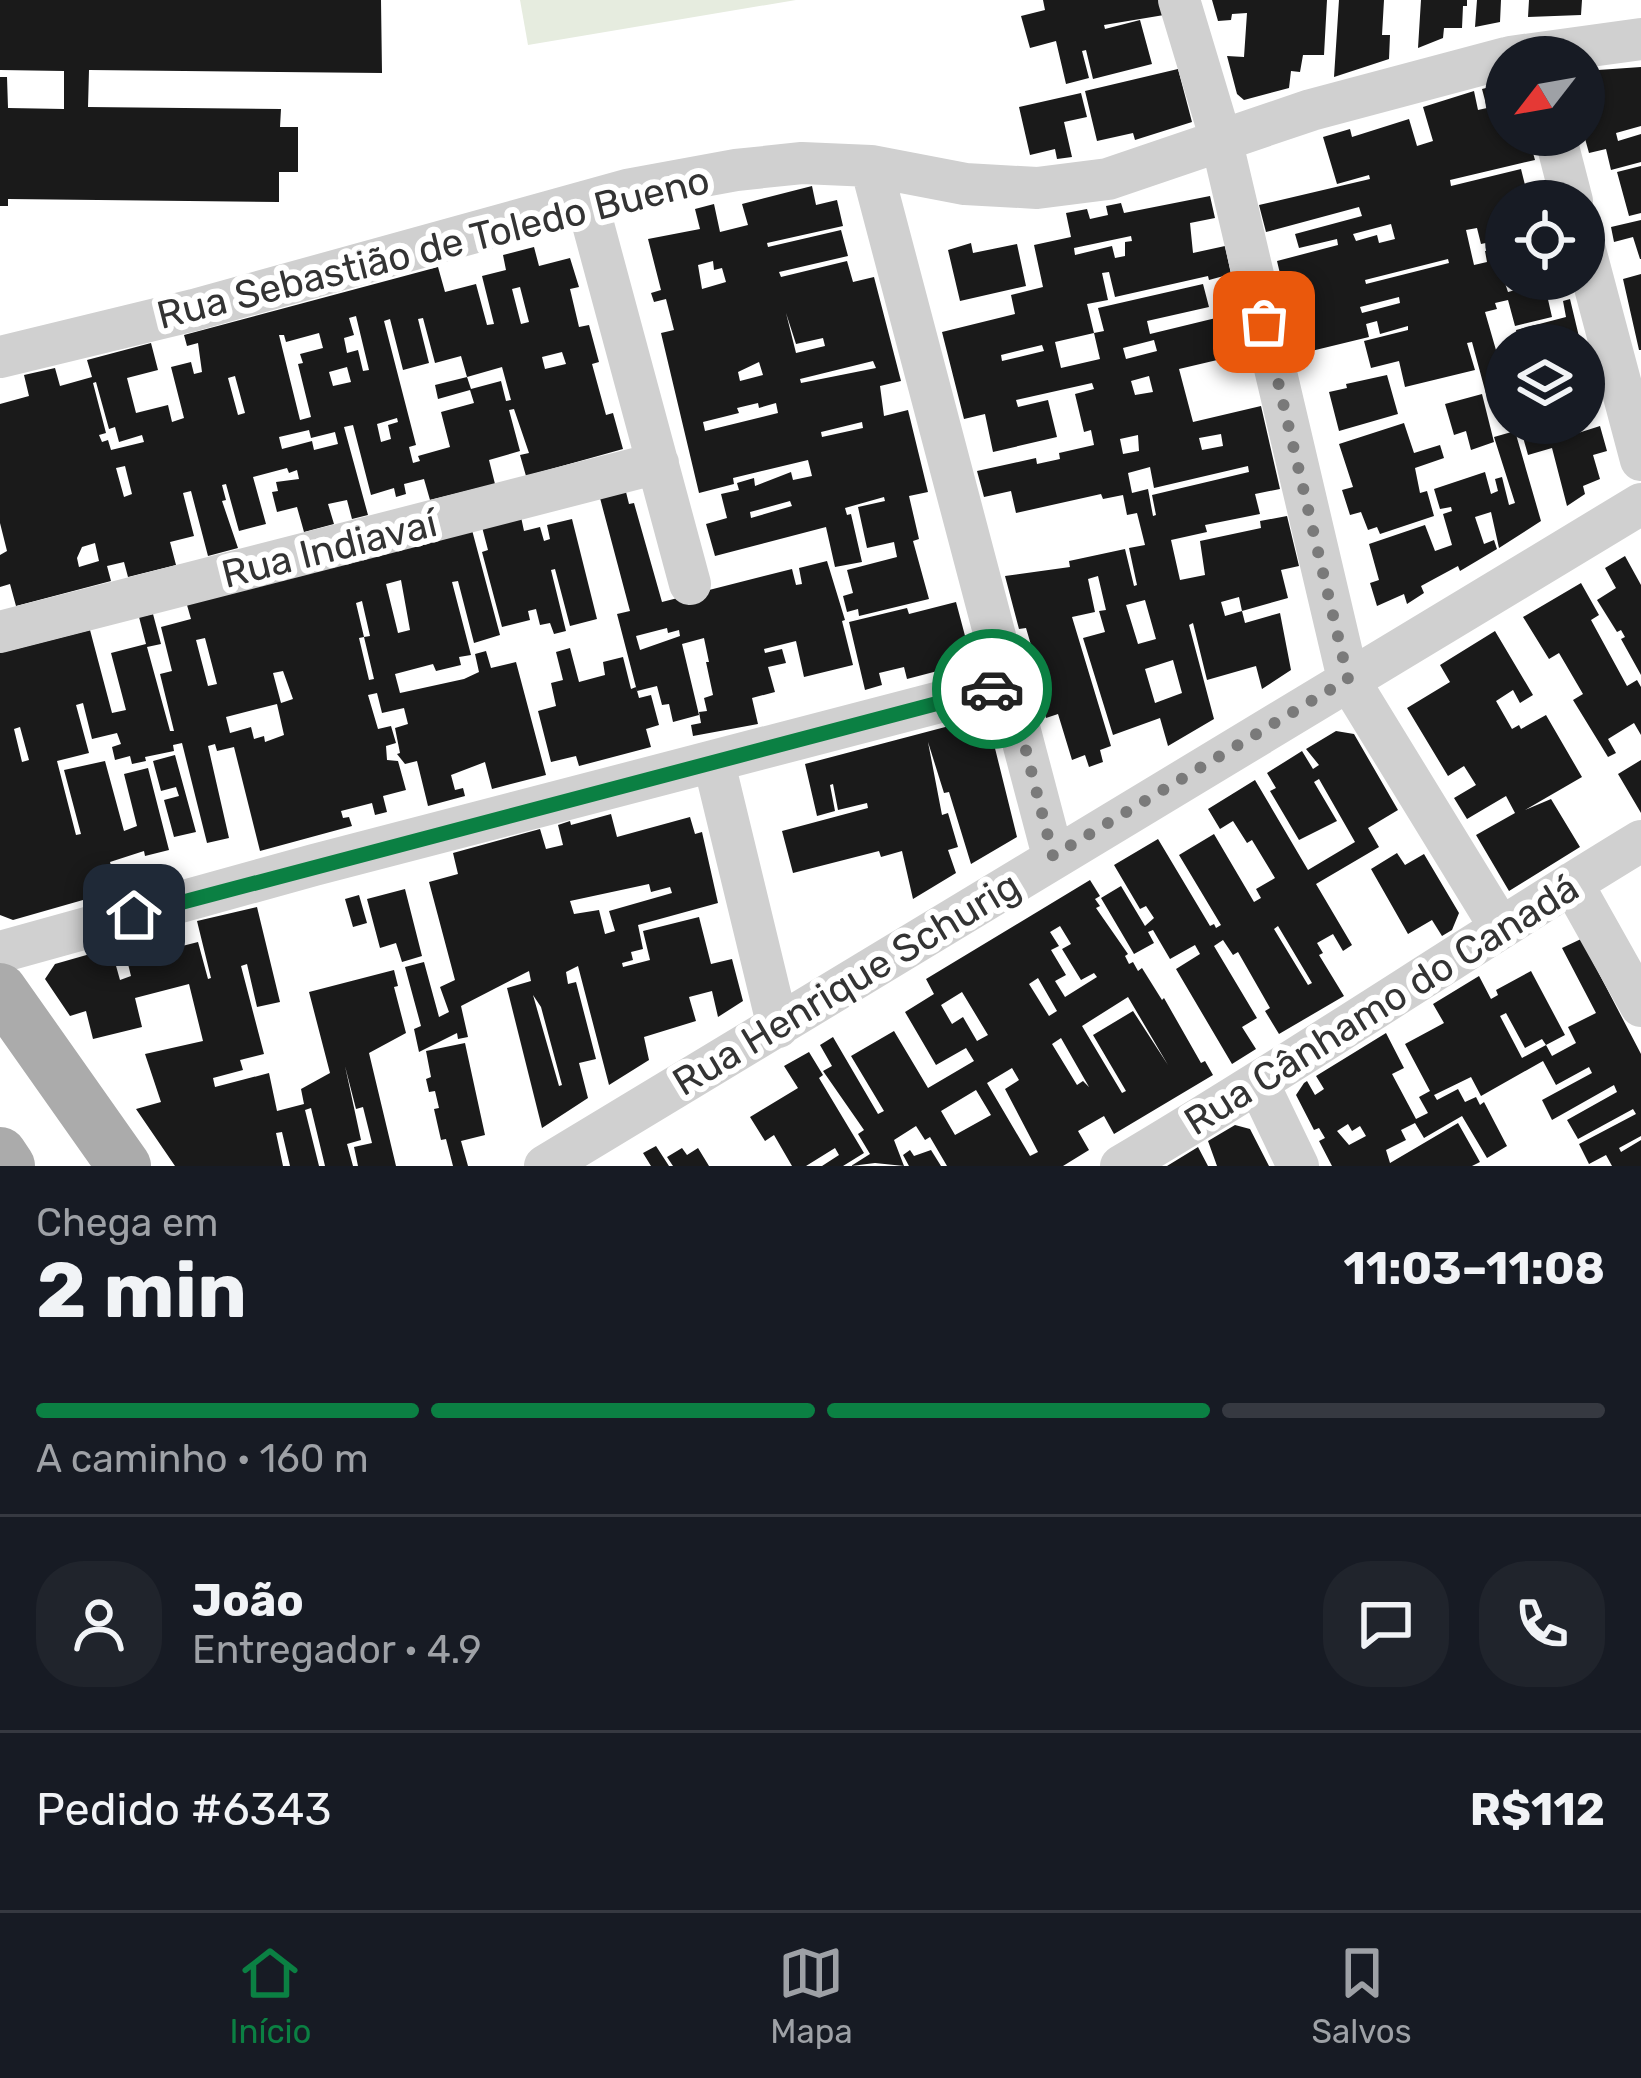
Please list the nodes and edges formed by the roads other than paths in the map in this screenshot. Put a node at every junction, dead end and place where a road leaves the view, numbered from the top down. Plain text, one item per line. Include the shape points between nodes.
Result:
1 (1179, 0) edge
2 (1641, 39) edge
3 (1605, 44) edge
4 (1485, 65) edge
5 (1222, 143) junction
6 (871, 166) junction
7 (587, 202) junction
8 (1598, 300) edge
9 (0, 357) edge
10 (1641, 460) edge
11 (658, 464) junction
12 (1641, 504) edge
13 (690, 584) dead end
14 (0, 632) edge
15 (1348, 679) junction
16 (1009, 684) junction
17 (714, 763) junction
18 (1641, 841) edge
19 (1053, 856) junction
20 (1572, 883) junction
21 (1500, 927) junction
22 (0, 952) edge
23 (0, 990) edge
24 (1641, 1006) edge
25 (778, 1027) junction
26 (1258, 1085) junction
27 (0, 1154) edge
28 (8, 1166) edge
29 (124, 1166) edge
30 (544, 1166) edge
31 (1121, 1166) edge
32 (1298, 1166) edge

1 - 5 street
2 - 3 street, Rua Sebastião de Toledo Bueno
4 - 5 street, Rua Sebastião de Toledo Bueno via 1311,110
5 - 6 street, Rua Sebastião de Toledo Bueno via 1108,179 1037,188
5 - 15 street
6 - 7 street, Rua Sebastião de Toledo Bueno via 736,170
6 - 16 street
7 - 9 street, Rua Sebastião de Toledo Bueno
7 - 11 street
8 - 10 street
11 - 13 street
11 - 14 street, Rua Indiavaí
12 - 15 street, Rua Henrique Schurig
15 - 19 street, Rua Henrique Schurig
15 - 21 street
16 - 17 street
16 - 19 street
17 - 22 street
17 - 25 street
18 - 20 street, Rua Cânhamo do Canadá
19 - 25 street, Rua Henrique Schurig
20 - 21 street, Rua Cânhamo do Canadá
20 - 24 street
21 - 26 street, Rua Cânhamo do Canadá
23 - 29 main road
25 - 30 street, Rua Henrique Schurig
26 - 31 street, Rua Cânhamo do Canadá
26 - 32 street
27 - 28 main road

